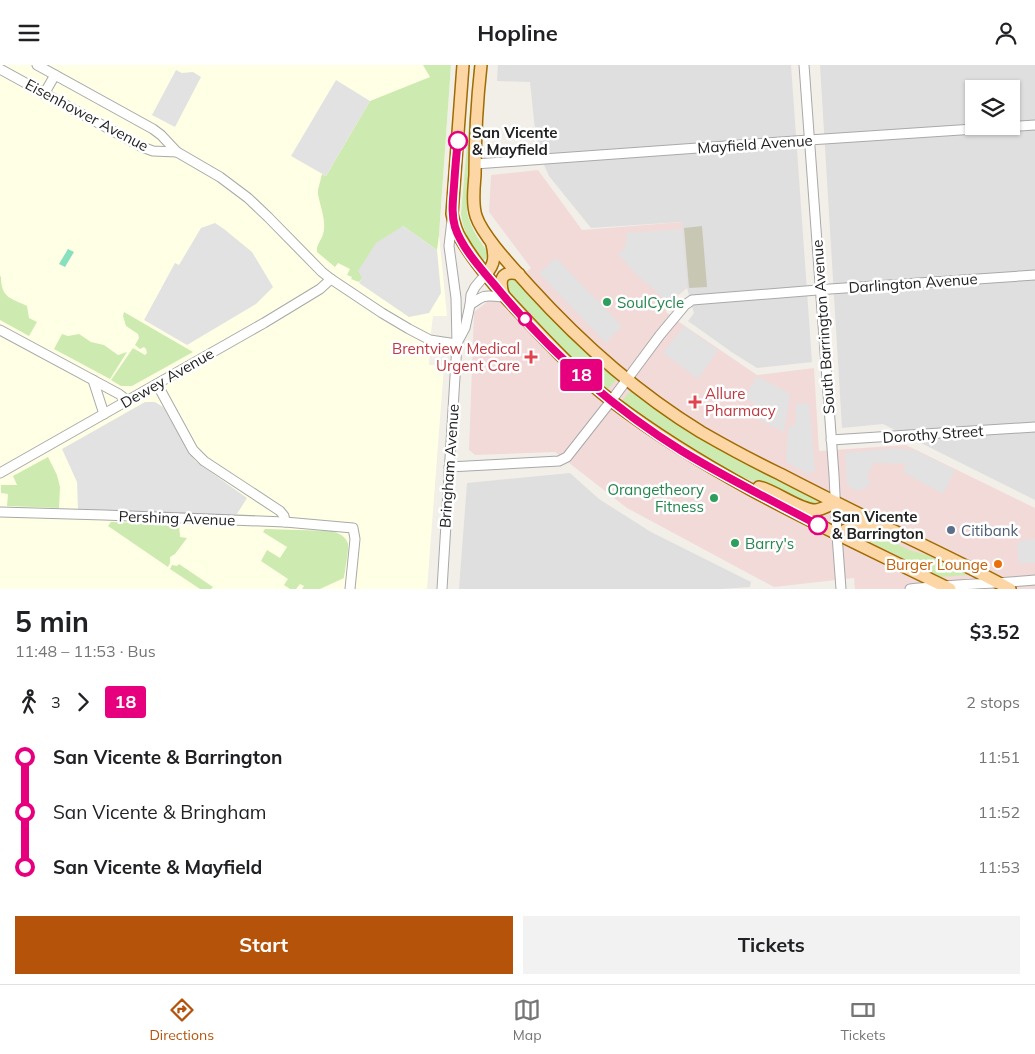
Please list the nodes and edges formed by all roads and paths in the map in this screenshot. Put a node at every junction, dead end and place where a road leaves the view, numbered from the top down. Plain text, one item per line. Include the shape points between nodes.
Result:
1 (37, 65) edge
2 (463, 65) edge
3 (481, 65) edge
4 (804, 65) edge
5 (0, 69) edge
6 (55, 75) junction
7 (44, 94) junction
8 (1035, 125) edge
9 (809, 140) junction
10 (177, 152) junction
11 (475, 165) junction
12 (452, 214) junction
13 (492, 242) junction
14 (486, 274) junction
15 (519, 274) junction
16 (1035, 275) edge
17 (331, 279) junction
18 (820, 290) junction
19 (504, 297) junction
20 (470, 305) junction
21 (0, 329) edge
22 (457, 344) junction
23 (627, 379) junction
24 (93, 380) junction
25 (157, 384) junction
26 (128, 401) junction
27 (611, 401) junction
28 (104, 414) junction
29 (1035, 427) edge
30 (831, 440) junction
31 (449, 467) junction
32 (0, 473) edge
33 (738, 483) junction
34 (835, 503) junction
35 (0, 512) edge
36 (285, 521) junction
37 (837, 535) junction
38 (951, 559) junction
39 (1035, 580) edge
40 (1000, 583) junction
41 (946, 587) edge
42 (350, 589) edge
43 (442, 589) edge
44 (841, 589) edge
45 (910, 589) edge
46 (1010, 589) edge

1 - 6 street, Eisenhower Avenue
2 - 12 main road
3 - 11 main road
4 - 9 street, South Barrington Avenue
5 - 7 street, Eisenhower Avenue
6 - 7 street
6 - 10 street, Eisenhower Avenue via 153,129
7 - 10 street, Eisenhower Avenue via 142,147
8 - 9 street, Mayfield Avenue
9 - 11 street, Mayfield Avenue
9 - 18 street, South Barrington Avenue
10 - 17 street, Eisenhower Avenue via 248,198
11 - 13 main road via 476,215
12 - 14 main road via 460,238
12 - 22 street, Bringham Avenue via 449,246 456,298
13 - 14 main road via 494,261
13 - 15 main road
14 - 19 main road
14 - 20 street, Bringham Avenue via 475,287
15 - 19 main road via 511,273 502,278 500,283
15 - 23 main road via 567,326
16 - 18 street, Darlington Avenue
17 - 22 street, Eisenhower Avenue via 408,329 430,339
17 - 25 street, Dewey Avenue via 320,289
18 - 23 street, Darlington Avenue via 692,300
18 - 30 street, South Barrington Avenue
19 - 20 street via 487,295
19 - 27 main road
20 - 22 street, Bringham Avenue via 465,328
21 - 24 street
22 - 31 street, Bringham Avenue
23 - 27 street, Darlington Avenue
23 - 34 main road via 700,431
24 - 26 street
24 - 28 street
25 - 26 street, Dewey Avenue
25 - 36 street via 196,454 280,511
26 - 28 street, Dewey Avenue
27 - 31 street, Darlington Avenue via 567,457 558,461
27 - 33 main road via 682,450
28 - 32 street, Dewey Avenue
29 - 30 street, Dorothy Street
30 - 34 street, South Barrington Avenue
31 - 43 street, Bringham Avenue
33 - 34 main road via 768,489 808,509 819,510
33 - 37 main road
34 - 37 street, South Barrington Avenue
34 - 38 main road
35 - 36 street, Pershing Avenue
36 - 42 street, Pershing Avenue via 353,528 355,539
37 - 38 main road via 849,527 863,525 906,546
37 - 41 main road
37 - 44 street, South Barrington Avenue
38 - 40 main road
39 - 40 street
40 - 41 street
40 - 46 main road
41 - 45 street

